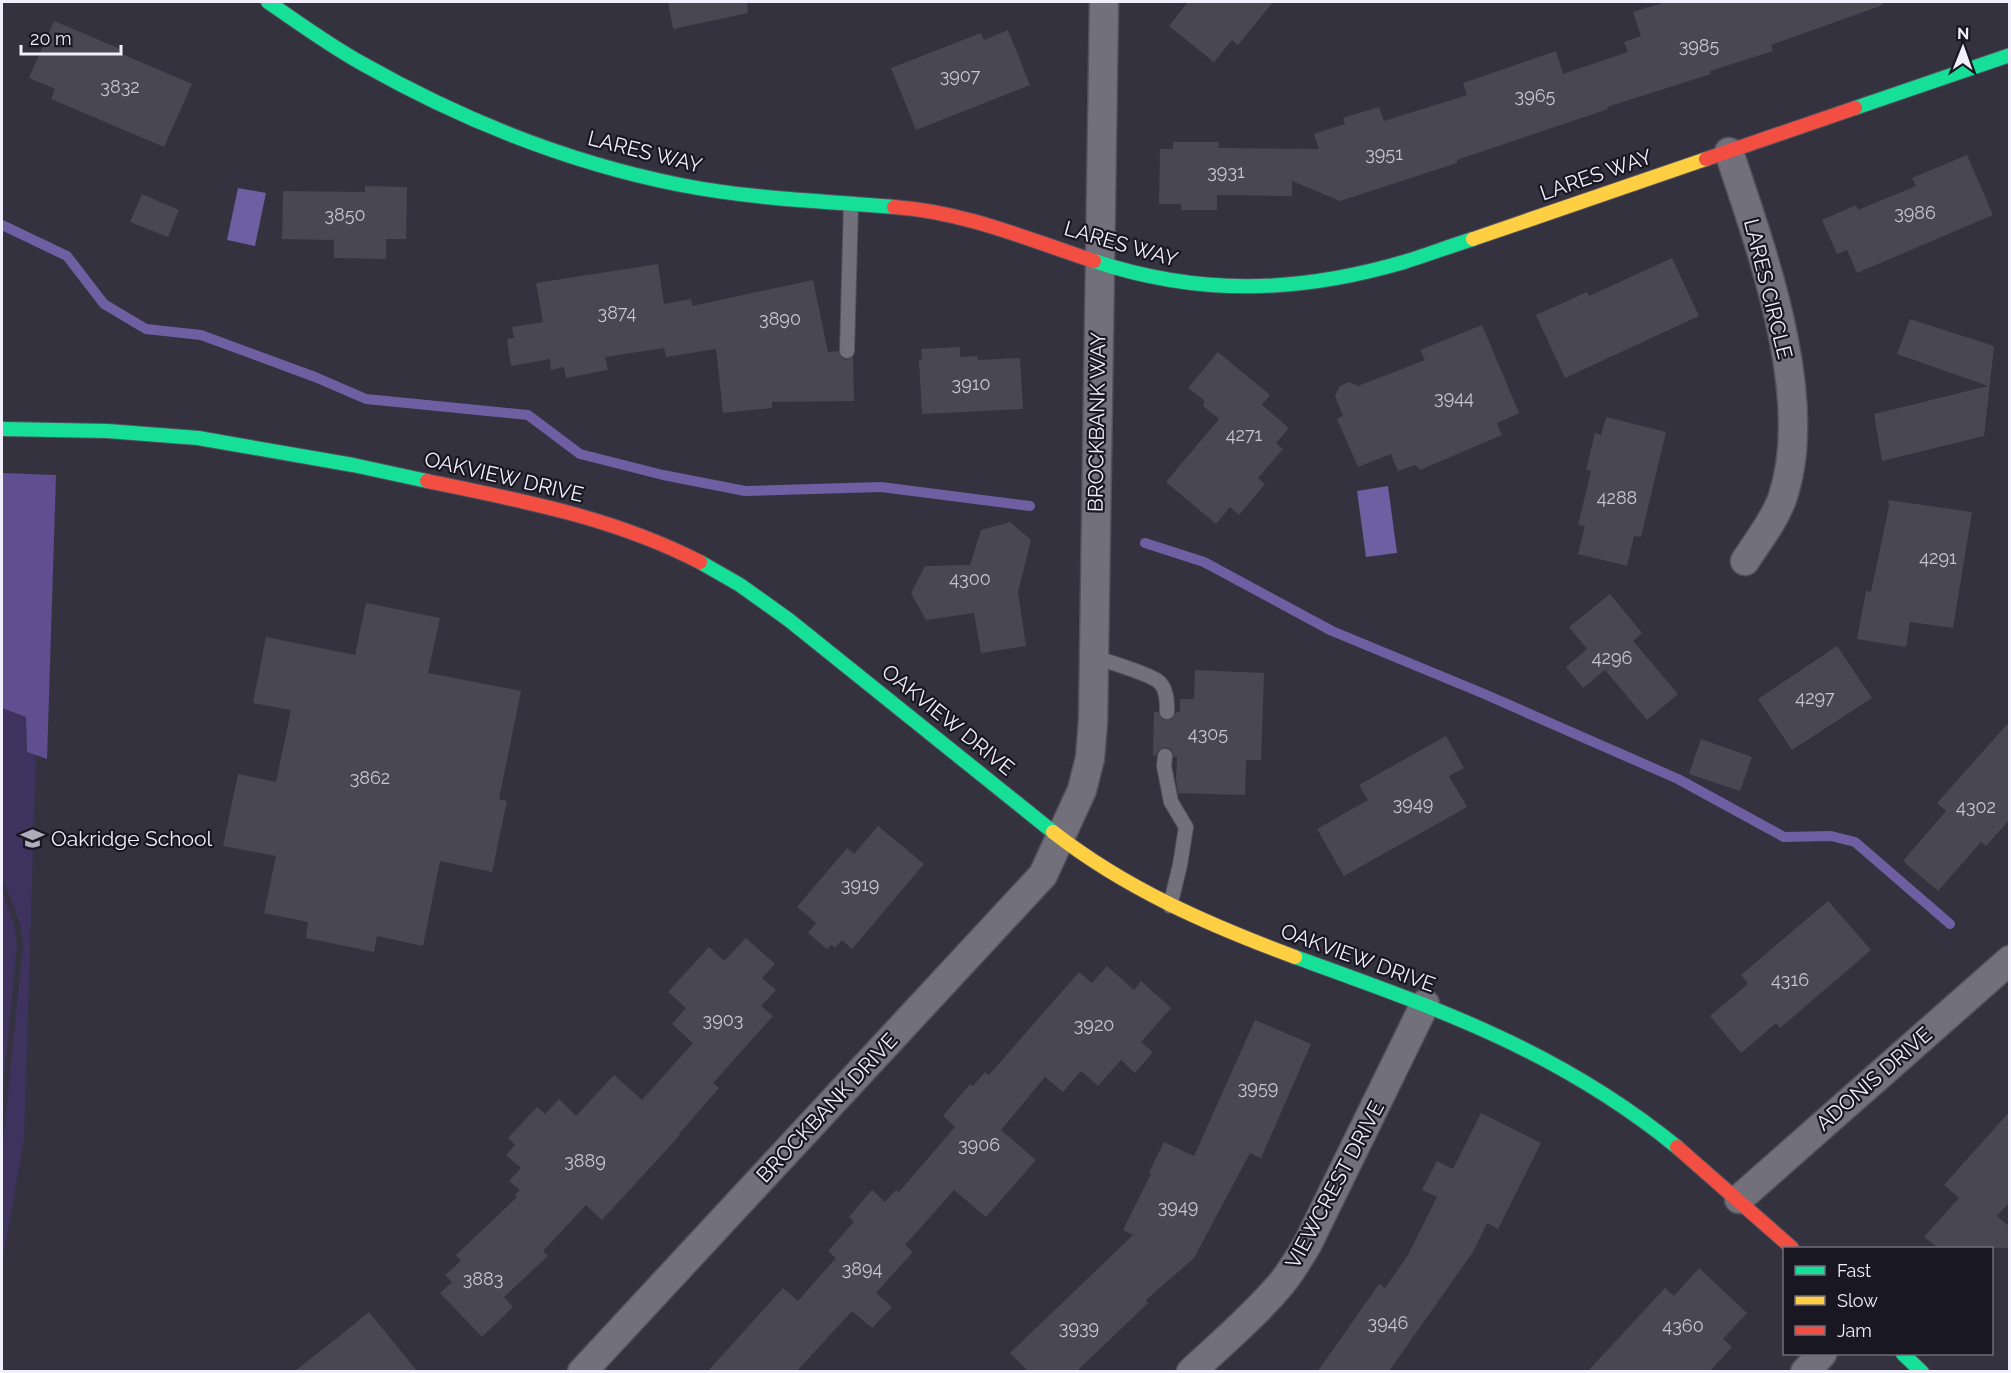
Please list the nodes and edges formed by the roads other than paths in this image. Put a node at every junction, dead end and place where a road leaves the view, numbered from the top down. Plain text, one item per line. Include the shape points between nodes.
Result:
1 (268, 2) edge
2 (1104, 2) edge
3 (2010, 56) edge
4 (1729, 152) junction
5 (851, 204) junction
6 (1100, 263) junction
7 (847, 351) dead end
8 (2, 429) edge
9 (1745, 561) dead end
10 (1094, 657) junction
11 (1167, 712) dead end
12 (1165, 756) dead end
13 (1060, 836) junction
14 (1170, 906) junction
15 (2010, 960) edge
16 (1425, 1004) junction
17 (1739, 1199) junction
18 (1791, 1247) edge
19 (1820, 1355) edge
20 (1905, 1355) edge
21 (582, 1371) edge
22 (1191, 1371) edge
23 (1805, 1371) edge
24 (1922, 1371) edge

1 - 5 street, LARES WAY via 382,74 480,123 541,146 603,165 726,192
2 - 6 street, BROCKBANK WAY
3 - 4 street, LARES WAY
4 - 6 street, LARES WAY via 1405,262 1328,280 1205,286 1171,282
4 - 9 street, LARES CIRCLE via 1772,287 1792,407 1790,465 1782,500
5 - 6 street, LARES WAY via 950,214
5 - 7 lane
6 - 10 street, BROCKBANK WAY
8 - 13 street, OAKVIEW DRIVE via 151,434 246,445 514,498 622,528 707,566 751,592
10 - 11 lane via 1159,681 1167,697
10 - 13 street, BROCKBANK WAY via 1090,758 1082,790
12 - 14 lane via 1171,802 1186,827
13 - 14 street, OAKVIEW DRIVE via 1102,867
13 - 21 street, BROCKBANK DRIVE via 1043,875
14 - 16 street, OAKVIEW DRIVE via 1252,942
15 - 17 street, ADONIS DRIVE
16 - 17 street, OAKVIEW DRIVE via 1536,1054 1588,1084 1689,1156
16 - 22 street, VIEWCREST DRIVE via 1301,1255 1266,1301
17 - 18 street, OAKVIEW DRIVE
19 - 23 street
20 - 24 street

